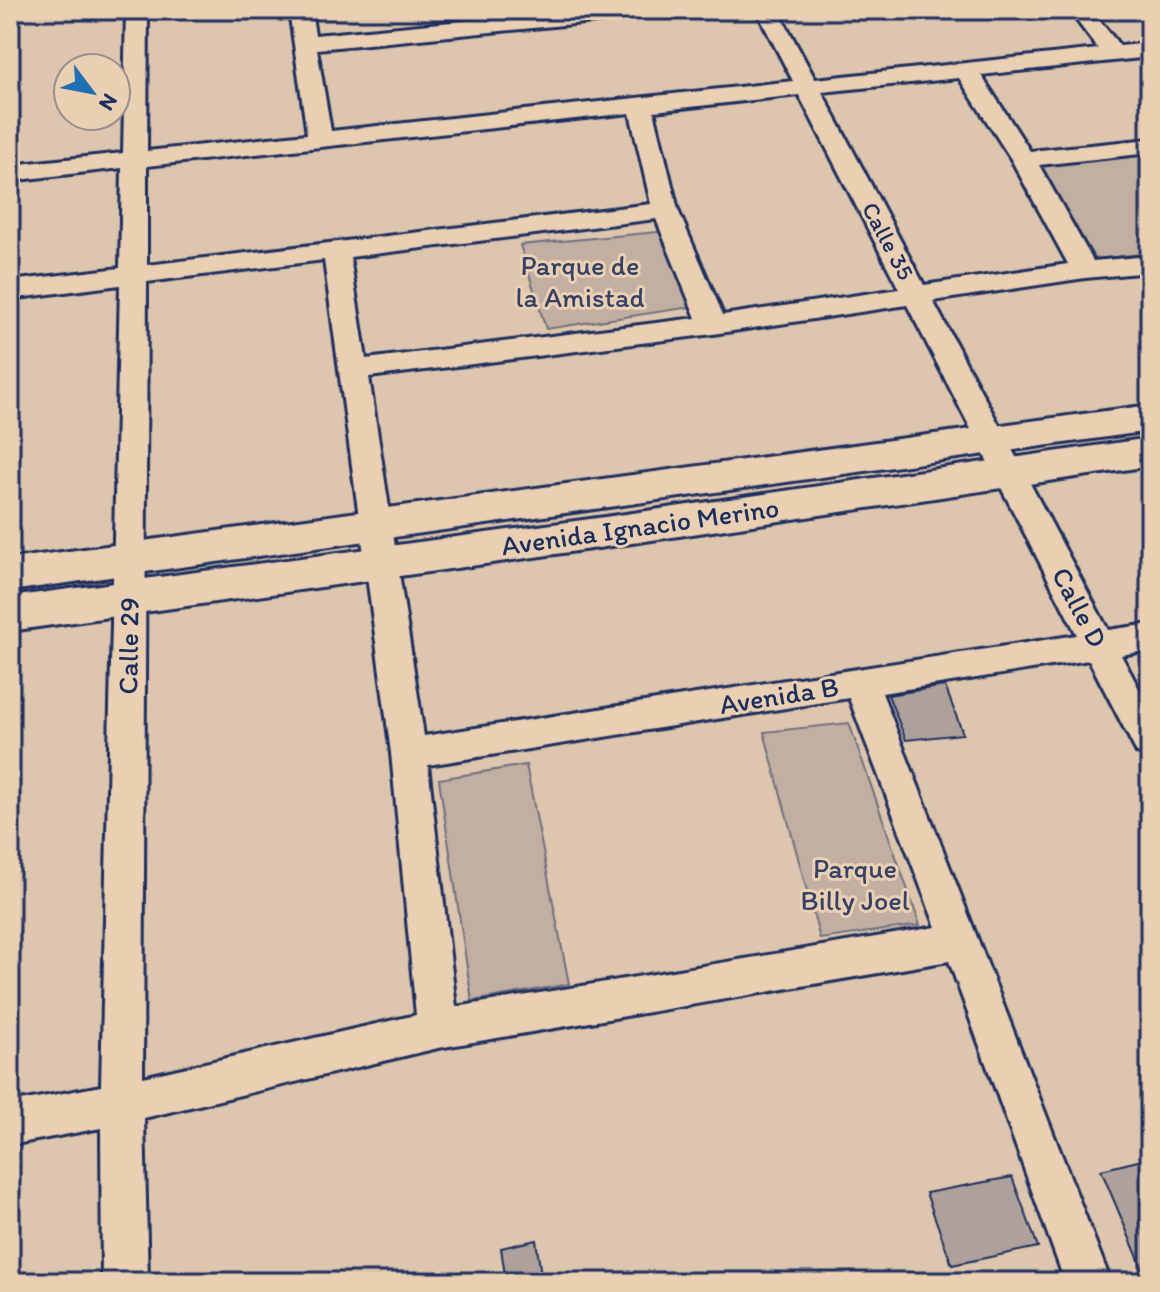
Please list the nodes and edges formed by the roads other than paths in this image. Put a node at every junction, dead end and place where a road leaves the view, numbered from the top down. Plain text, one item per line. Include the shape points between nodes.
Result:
1 (137, 10) edge
2 (300, 10) edge
3 (646, 10) edge
4 (767, 10) edge
5 (1080, 10) edge
6 (593, 13) edge
7 (305, 43) junction
8 (1150, 50) edge
9 (1113, 53) junction
10 (965, 69) junction
11 (805, 85) junction
12 (640, 104) junction
13 (320, 140) junction
14 (1150, 146) edge
15 (1023, 159) junction
16 (135, 162) junction
17 (10, 173) edge
18 (665, 210) junction
19 (336, 250) junction
20 (1150, 264) edge
21 (1085, 270) junction
22 (133, 275) junction
23 (10, 290) edge
24 (916, 295) junction
25 (713, 325) junction
26 (353, 370) junction
27 (1150, 418) edge
28 (1150, 452) edge
29 (1001, 455) junction
30 (379, 543) junction
31 (10, 575) edge
32 (129, 578) junction
33 (10, 614) edge
34 (1150, 637) edge
35 (1100, 644) junction
36 (860, 682) junction
37 (1150, 743) edge
38 (409, 753) junction
39 (961, 941) junction
40 (438, 1029) junction
41 (122, 1103) junction
42 (10, 1124) edge
43 (125, 1282) edge
44 (1088, 1282) edge

1 - 16 street, Calle 29
2 - 7 street
3 - 6 street
4 - 11 street, Calle 35
5 - 9 street
6 - 7 street
7 - 13 street
8 - 9 street
9 - 10 street
10 - 11 street
10 - 15 street
11 - 12 street
11 - 24 street, Calle 35
12 - 13 street
12 - 18 street
13 - 16 street
14 - 15 street
15 - 21 street
16 - 17 street
16 - 22 street, Calle 29
18 - 19 street
18 - 25 street
19 - 22 street
19 - 26 street
20 - 21 street
21 - 24 street
22 - 23 street
22 - 32 street, Calle 29
24 - 25 street
24 - 29 street, Calle 35
25 - 26 street
26 - 30 street
27 - 29 street, Avenida Ignacio Merino
28 - 29 street, Avenida Ignacio Merino
29 - 30 street, Avenida Ignacio Merino
29 - 35 street, Calle D
30 - 32 street, Avenida Ignacio Merino
30 - 38 street
31 - 32 street
32 - 33 street
32 - 41 street, Calle 29
34 - 35 street, Avenida B
35 - 36 street, Avenida B
35 - 37 street, Calle D
36 - 38 street, Avenida B
36 - 39 street
38 - 40 street
39 - 40 street
39 - 44 street
40 - 41 street
41 - 42 street
41 - 43 street, Calle 29

